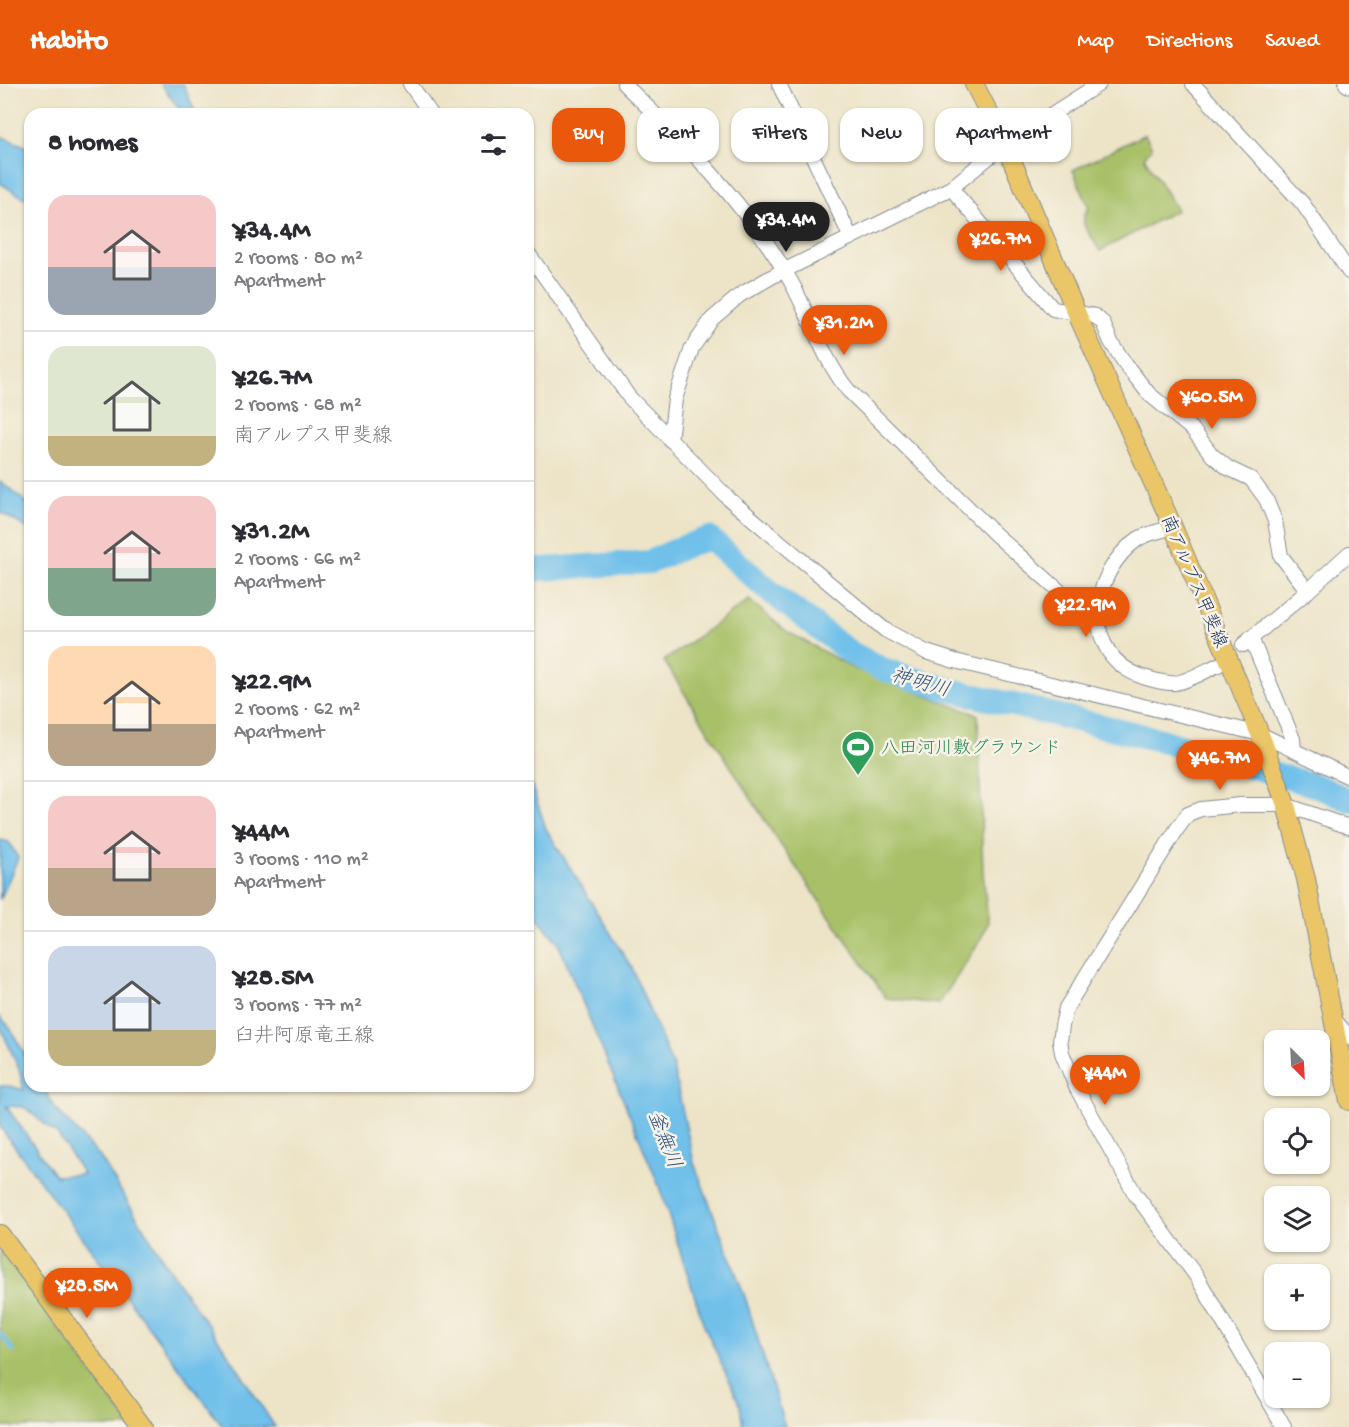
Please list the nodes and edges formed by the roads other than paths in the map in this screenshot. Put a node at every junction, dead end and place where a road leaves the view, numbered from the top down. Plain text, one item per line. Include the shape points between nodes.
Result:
1 (410, 84) edge
2 (624, 84) edge
3 (779, 84) edge
4 (975, 84) edge
5 (1099, 84) edge
6 (1193, 84) edge
7 (426, 108) edge
8 (987, 108) edge
9 (1061, 108) edge
10 (983, 162) edge
11 (1013, 162) edge
12 (951, 188) junction
13 (851, 238) junction
14 (534, 262) edge
15 (785, 271) junction
16 (1349, 272) edge
17 (1077, 314) junction
18 (670, 440) junction
19 (1173, 528) junction
20 (1349, 553) edge
21 (1308, 591) junction
22 (1097, 609) junction
23 (1218, 665) dead end
24 (1260, 734) junction
25 (1294, 750) junction
26 (1349, 777) edge
27 (1284, 801) junction
28 (1349, 827) edge
29 (1332, 1016) junction
30 (1349, 1037) edge
31 (1349, 1101) edge
32 (0, 1234) edge
33 (143, 1427) edge
34 (1284, 1427) edge

1 - 7 street
2 - 15 street via 674,132 745,211
3 - 13 street
4 - 8 main road, 南アルプス甲斐線
5 - 9 street
6 - 16 street via 1303,204
10 - 12 street
11 - 17 main road, 南アルプス甲斐線
12 - 13 street
12 - 17 street via 1053,309
13 - 15 street
14 - 18 street via 629,397
15 - 18 street via 740,295 697,338 675,399
15 - 22 street via 835,373 848,390 1005,543 1072,602
17 - 19 main road, 南アルプス甲斐線
17 - 21 street via 1095,316 1103,323 1111,342 1149,394 1192,430 1212,455 1251,479 1275,521 1281,556
18 - 24 street via 729,499 885,630 905,642 955,661
19 - 22 street via 1139,538 1118,558 1104,581
19 - 24 main road, 南アルプス甲斐線
20 - 21 street
21 - 25 street via 1247,642 1293,739
22 - 23 street via 1098,624 1108,649 1131,673 1175,683
24 - 25 street
24 - 27 main road, 南アルプス甲斐線
25 - 26 street
27 - 28 street
27 - 29 main road, 南アルプス甲斐線 via 1306,879
27 - 34 street via 1201,809 1188,814 1066,1008 1060,1041 1076,1087 1135,1194 1197,1277
29 - 30 street
29 - 31 main road, 南アルプス甲斐線
32 - 33 main road

